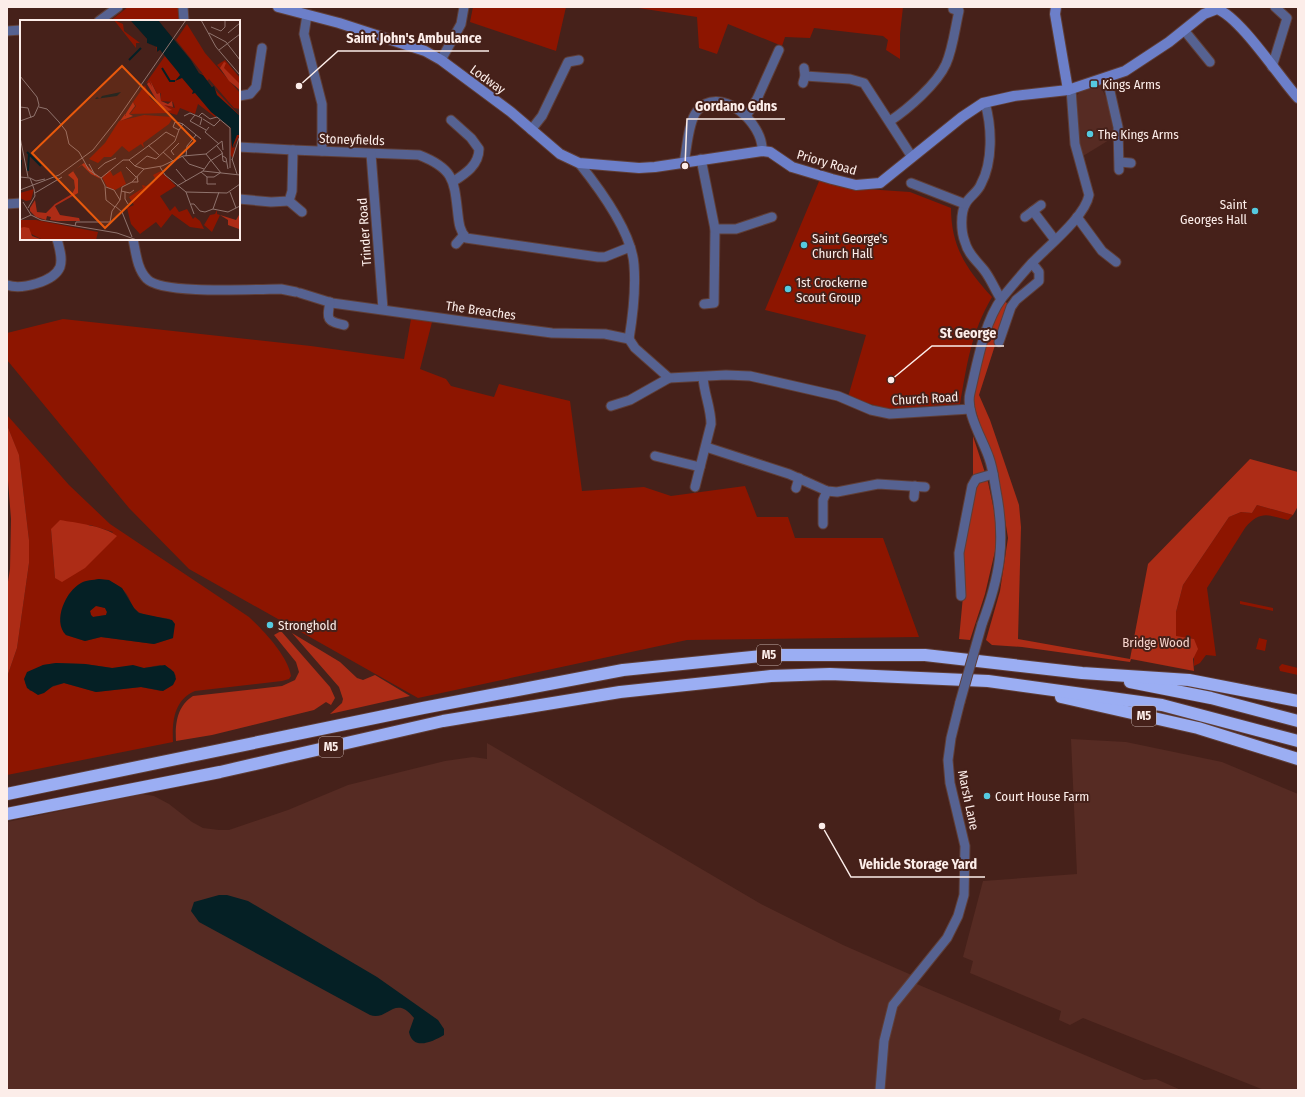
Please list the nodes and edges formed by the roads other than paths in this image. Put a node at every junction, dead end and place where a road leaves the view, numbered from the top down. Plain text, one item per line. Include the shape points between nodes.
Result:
1 (118, 7) edge
2 (183, 7) edge
3 (278, 7) edge
4 (464, 7) edge
5 (1056, 7) edge
6 (1275, 7) edge
7 (1217, 8) edge
8 (960, 11) dead end
9 (307, 15) junction
10 (100, 20) edge
11 (184, 20) edge
12 (20, 30) edge
13 (1184, 30) junction
14 (7, 31) edge
15 (262, 48) dead end
16 (779, 50) dead end
17 (251, 57) dead end
18 (260, 58) junction
19 (441, 60) junction
20 (579, 60) dead end
21 (1206, 61) dead end
22 (1272, 67) junction
23 (804, 76) dead end
24 (1107, 78) junction
25 (1069, 90) junction
26 (240, 96) edge
27 (1298, 98) edge
28 (985, 103) junction
29 (746, 116) junction
30 (450, 120) dead end
31 (890, 121) junction
32 (531, 130) junction
33 (240, 146) edge
34 (293, 150) junction
35 (322, 151) junction
36 (762, 151) junction
37 (371, 154) junction
38 (912, 157) junction
39 (700, 159) junction
40 (684, 162) junction
41 (580, 163) junction
42 (1131, 163) dead end
43 (454, 181) junction
44 (911, 182) dead end
45 (240, 199) edge
46 (289, 201) junction
47 (20, 202) edge
48 (7, 204) edge
49 (965, 204) junction
50 (1041, 205) dead end
51 (1033, 211) junction
52 (302, 212) dead end
53 (1077, 216) junction
54 (1025, 217) dead end
55 (769, 222) dead end
56 (715, 229) junction
57 (464, 235) junction
58 (57, 240) edge
59 (133, 240) edge
60 (1055, 240) junction
61 (456, 244) dead end
62 (630, 247) junction
63 (1116, 262) dead end
64 (1032, 263) junction
65 (7, 285) edge
66 (1001, 299) junction
67 (330, 302) junction
68 (704, 304) dead end
69 (383, 309) junction
70 (344, 325) dead end
71 (629, 339) junction
72 (1002, 340) dead end
73 (669, 378) junction
74 (703, 378) junction
75 (611, 406) dead end
76 (970, 409) junction
77 (706, 446) junction
78 (655, 456) dead end
79 (700, 468) junction
80 (993, 474) junction
81 (799, 478) junction
82 (915, 486) junction
83 (695, 487) dead end
84 (925, 487) dead end
85 (796, 488) dead end
86 (827, 491) junction
87 (914, 497) dead end
88 (833, 512) dead end
89 (823, 513) junction
90 (823, 524) dead end
91 (961, 596) dead end
92 (1082, 673) junction
93 (988, 681) junction
94 (1298, 701) edge
95 (1298, 721) edge
96 (1298, 741) edge
97 (1298, 759) edge
98 (7, 794) edge
99 (7, 814) edge
100 (880, 1090) edge

1 - 10 street
2 - 11 street
3 - 9 street, Lodway
4 - 19 street via 461,24
5 - 25 street via 1055,14
6 - 22 street via 1287,18
7 - 13 street, Priory Road via 1204,14
7 - 22 street via 1236,23
8 - 31 street via 942,72
9 - 19 street, Lodway via 425,51
9 - 35 street via 304,34 322,104
12 - 14 street
13 - 21 street
13 - 24 street, Priory Road via 1141,62
15 - 18 street
16 - 29 street via 757,99
17 - 18 street
18 - 26 street via 256,87 250,94
19 - 32 street, Lodway
20 - 32 street via 566,58 542,116
22 - 27 street
23 - 31 street via 850,79 864,83
24 - 25 street, Priory Road
24 - 42 street via 1118,127 1119,166
25 - 28 street, Priory Road via 1014,96
25 - 53 street, Church Road via 1075,144 1089,195 1088,201
28 - 38 street, Priory Road via 962,117
28 - 49 street via 989,153 985,173 977,192
29 - 36 street via 761,136
29 - 40 street via 732,106 720,102 703,106 696,111
30 - 43 street via 471,138 479,149 472,167
31 - 38 street
32 - 41 street, Lodway via 560,154
33 - 34 street, Stoneyfields
34 - 35 street, Stoneyfields
34 - 46 street via 292,191
35 - 37 street, Stoneyfields
36 - 38 street, Priory Road via 770,152 796,169 856,185 880,183
36 - 39 street
37 - 43 street, Stoneyfields via 419,155 438,164
37 - 69 street, Trinder Road
39 - 40 street
39 - 56 street
40 - 41 street via 639,168
41 - 62 street via 620,224
43 - 57 street via 459,227
44 - 49 street
45 - 46 street
46 - 52 street
47 - 48 street
49 - 66 street via 962,224 965,242
50 - 51 street
51 - 54 street
51 - 60 street
53 - 60 street, Church Road
53 - 63 street via 1102,251
55 - 56 street
56 - 68 street via 717,306
57 - 61 street
57 - 62 street via 473,240 598,257 605,257
58 - 65 street via 61,258 56,272 45,280 26,286
59 - 67 street, The Breaches via 142,274 156,285 184,289 281,289
60 - 64 street, Church Road
62 - 71 street via 634,264 634,301
64 - 66 street, Church Road
64 - 72 street via 1040,272 1040,282 1016,300 1011,307
66 - 76 street, Church Road via 988,325 977,364 969,395
67 - 69 street, The Breaches
67 - 70 street via 329,319
69 - 71 street, The Breaches via 552,333 605,334
71 - 73 street via 635,348
73 - 74 street, Church Road
73 - 75 street via 630,400
74 - 76 street, Church Road via 726,375 750,376 838,396 872,410 890,414
74 - 77 street via 711,414
76 - 80 street, Marsh Lane
77 - 79 street
77 - 81 street
78 - 79 street
79 - 83 street
80 - 91 street via 976,479 972,486 959,553
80 - 100 street, Marsh Lane, bridge via 1001,515 1001,550 992,597 960,702 948,760 950,783 965,846 964,895 958,916 947,938 893,1005 884,1041
81 - 85 street
81 - 86 street
82 - 84 street
82 - 86 street via 878,484 838,492
82 - 87 street
86 - 89 street
88 - 89 street
89 - 90 street
92 - 94 highway, M5 via 1190,680
92 - 95 highway, M5 via 1211,698
92 - 98 highway, M5 via 925,655 772,655 623,670 423,708
93 - 96 highway, M5 via 1162,705
93 - 97 highway, M5 via 1198,728
93 - 99 highway, M5 via 830,674 771,676 620,692 442,721 220,772

